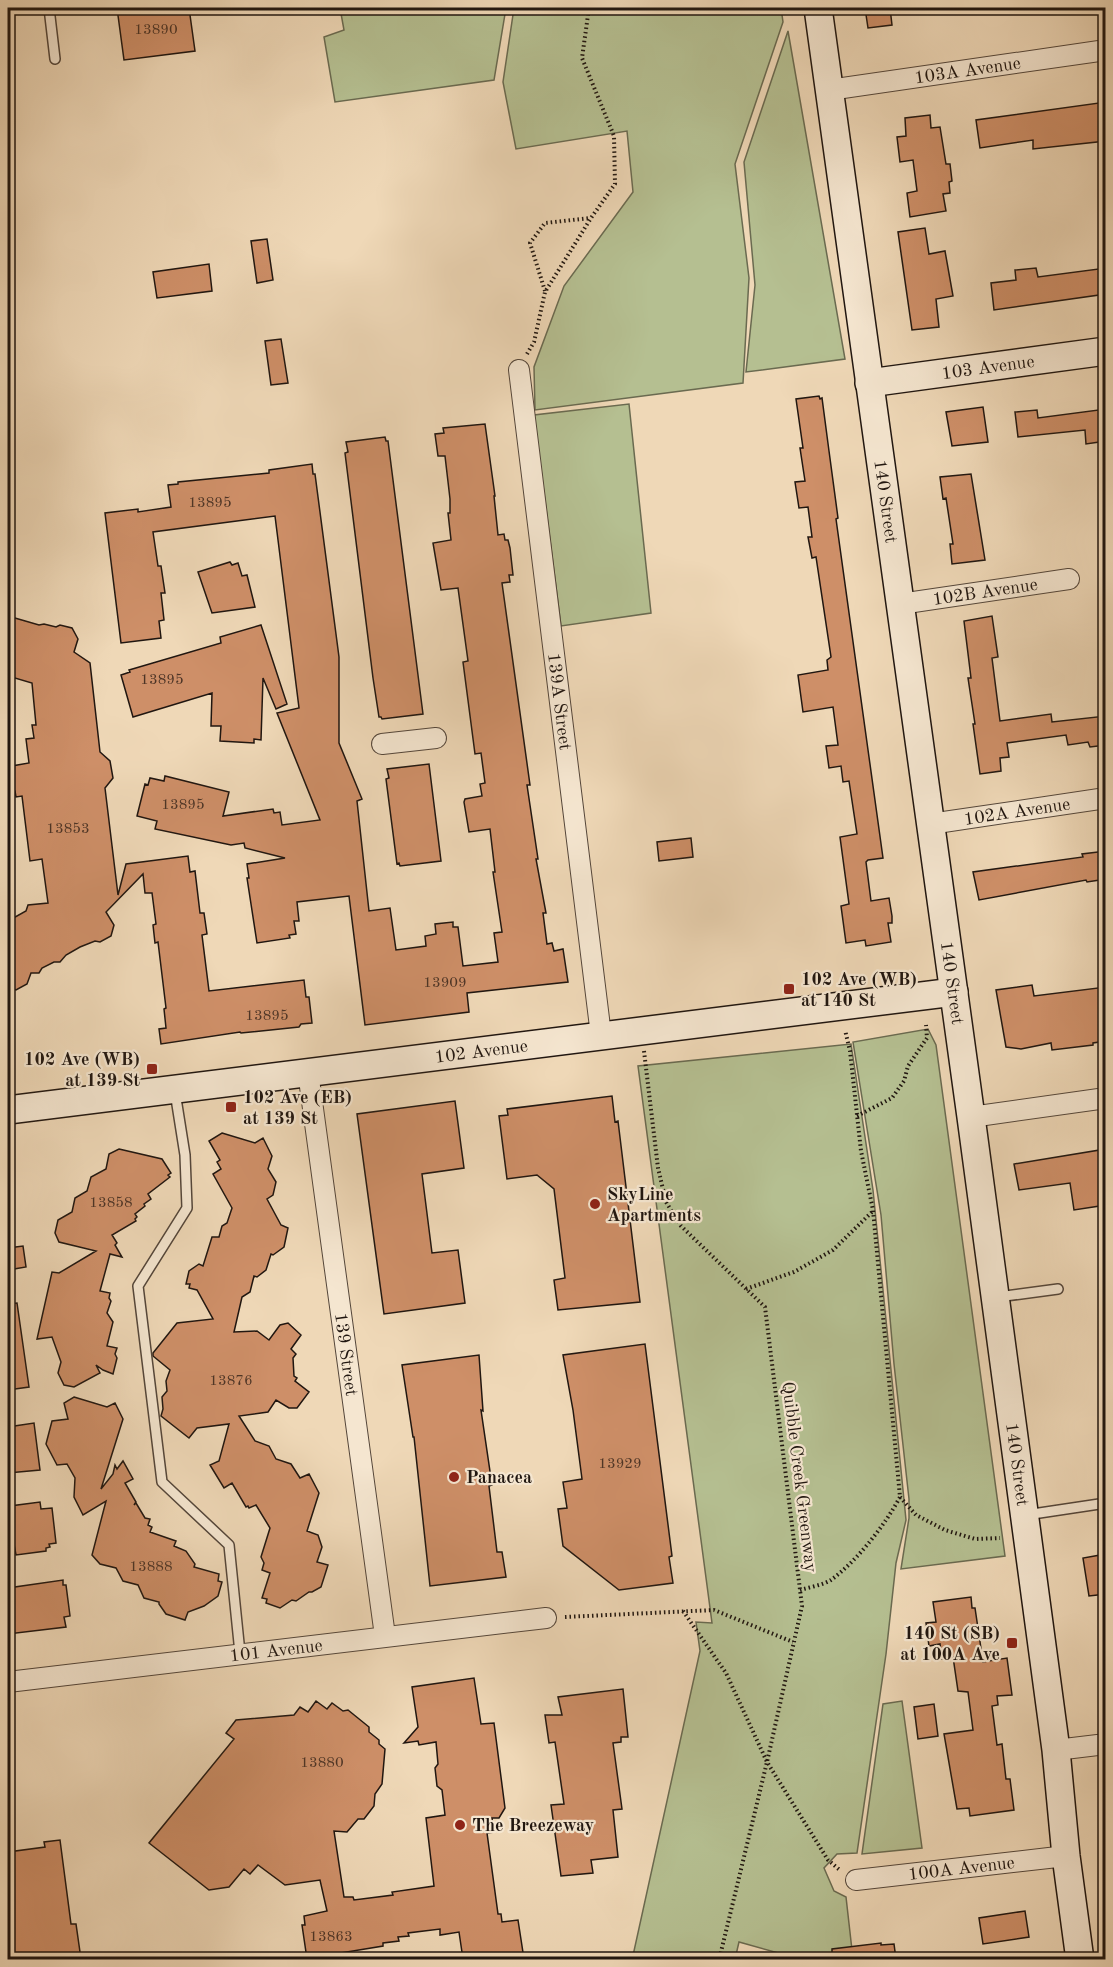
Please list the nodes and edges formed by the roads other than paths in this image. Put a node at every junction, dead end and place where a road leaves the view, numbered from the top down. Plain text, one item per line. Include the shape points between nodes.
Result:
1 (49, 8) edge
2 (818, 8) edge
3 (1106, 50) edge
4 (55, 59) dead end
5 (829, 90) junction
6 (1106, 351) edge
7 (519, 370) road end
8 (869, 382) junction
9 (1069, 579) dead end
10 (900, 604) junction
11 (436, 738) dead end
12 (382, 744) dead end
13 (1106, 798) edge
14 (930, 824) junction
15 (954, 992) junction
16 (601, 1035) junction
17 (308, 1072) junction
18 (174, 1089) junction
19 (1106, 1098) edge
20 (8, 1110) edge
21 (971, 1117) junction
22 (1058, 1289) dead end
23 (995, 1298) junction
24 (1106, 1503) edge
25 (1024, 1515) junction
26 (546, 1618) road end
27 (385, 1636) junction
28 (240, 1653) junction
29 (8, 1682) edge
30 (1106, 1744) edge
31 (1056, 1750) junction
32 (1066, 1856) junction
33 (856, 1880) road end
34 (1080, 1959) edge

1 - 4 lane
2 - 5 main road, 140 Street
3 - 5 street, 103A Avenue
5 - 8 main road, 140 Street
6 - 8 main road, 103 Avenue
7 - 16 street, 139A Street
8 - 10 main road, 140 Street
9 - 10 street, 102B Avenue
10 - 14 main road, 140 Street
11 - 12 street
13 - 14 street, 102A Avenue
14 - 15 main road, 140 Street
15 - 16 main road, 102 Avenue
15 - 21 main road, 140 Street
16 - 17 main road, 102 Avenue
17 - 18 main road, 102 Avenue
17 - 27 street, 139 Street
18 - 20 main road, 102 Avenue
18 - 28 lane via 185,1155 187,1208 138,1286 162,1482 229,1545
19 - 21 street
21 - 23 main road, 140 Street
22 - 23 lane
23 - 25 main road, 140 Street
24 - 25 lane
25 - 31 main road, 140 Street
26 - 27 street, 101 Avenue
27 - 28 street, 101 Avenue
28 - 29 street, 101 Avenue
30 - 31 street
31 - 32 main road, 140 Street
32 - 33 street, 100A Avenue
32 - 34 main road, 140 Street

